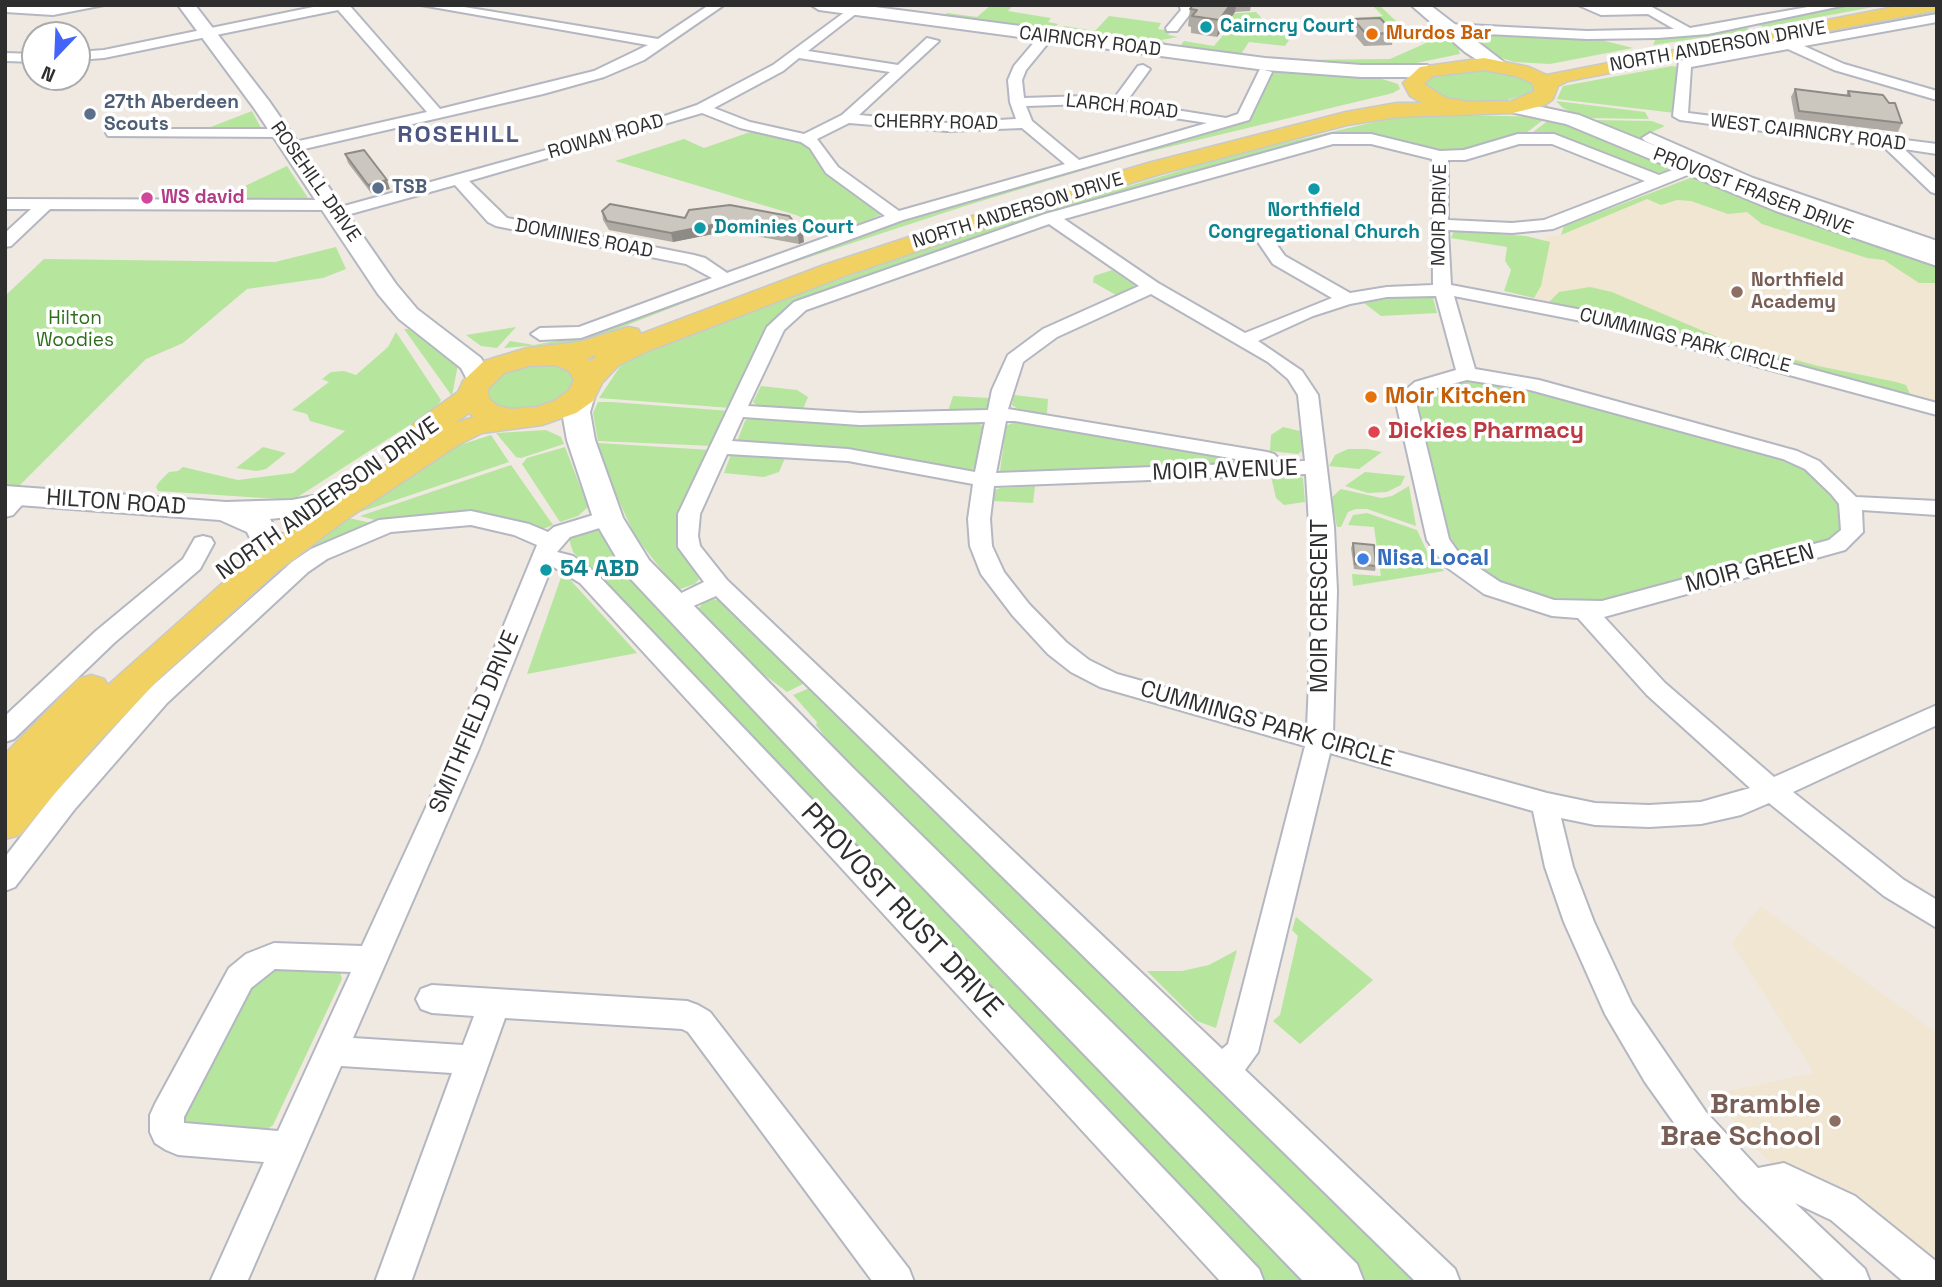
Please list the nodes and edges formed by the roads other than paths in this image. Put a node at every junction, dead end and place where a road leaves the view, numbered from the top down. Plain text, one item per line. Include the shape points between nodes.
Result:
1 (98, 5) edge
2 (186, 5) edge
3 (427, 5) edge
4 (718, 5) edge
5 (819, 5) edge
6 (1185, 5) edge
7 (1419, 5) edge
8 (1584, 5) edge
9 (1840, 5) edge
10 (1899, 5) edge
11 (1935, 5) edge
12 (342, 6) edge
13 (1821, 7) edge
14 (5, 8) edge
15 (883, 9) edge
16 (853, 10) junction
17 (1937, 18) edge
18 (1172, 28) dead end
19 (1447, 28) junction
20 (1689, 32) junction
21 (208, 33) junction
22 (1046, 37) junction
23 (932, 41) dead end
24 (662, 43) junction
25 (1788, 44) junction
26 (798, 54) junction
27 (91, 55) edge
28 (1466, 56) junction
29 (21, 63) edge
30 (1508, 68) junction
31 (899, 69) junction
32 (1143, 69) dead end
33 (1265, 72) dead end
34 (5, 74) edge
35 (1419, 82) junction
36 (1546, 91) junction
37 (1920, 93) junction
38 (1937, 96) edge
39 (1017, 102) junction
40 (1116, 104) junction
41 (1906, 104) dead end
42 (1513, 107) junction
43 (702, 108) junction
44 (1470, 109) junction
45 (437, 114) junction
46 (1680, 116) junction
47 (847, 118) junction
48 (1572, 119) junction
49 (1025, 123) junction
50 (1225, 123) junction
51 (113, 133) dead end
52 (806, 139) junction
53 (286, 140) junction
54 (1642, 142) junction
55 (1889, 143) junction
56 (1937, 149) edge
57 (1440, 156) junction
58 (1074, 163) junction
59 (1689, 169) junction
60 (458, 179) junction
61 (1660, 181) junction
62 (1937, 189) edge
63 (5, 204) edge
64 (46, 204) junction
65 (333, 209) junction
66 (897, 217) junction
67 (1051, 218) junction
68 (1439, 224) junction
69 (1861, 228) junction
70 (5, 242) edge
71 (1266, 242) dead end
72 (1937, 247) edge
73 (1937, 259) edge
74 (723, 278) junction
75 (1152, 287) junction
76 (1442, 288) junction
77 (1347, 299) junction
78 (1244, 340) junction
79 (454, 347) junction
80 (537, 349) junction
81 (1467, 374) junction
82 (475, 387) junction
83 (585, 387) junction
84 (1937, 409) edge
85 (737, 411) junction
86 (998, 415) junction
87 (520, 418) junction
88 (581, 440) junction
89 (721, 447) junction
90 (1316, 467) junction
91 (984, 480) junction
92 (10, 500) edge
93 (1850, 503) junction
94 (313, 505) junction
95 (1937, 508) edge
96 (226, 511) junction
97 (608, 518) junction
98 (203, 543) dead end
99 (277, 543) junction
100 (547, 550) junction
101 (719, 584) junction
102 (673, 607) junction
103 (1585, 611) junction
104 (1937, 714) edge
105 (5, 732) edge
106 (1320, 740) junction
107 (5, 780) edge
108 (1770, 791) junction
109 (1547, 804) junction
110 (5, 823) edge
111 (5, 878) edge
112 (1937, 916) edge
113 (372, 960) junction
114 (432, 999) dead end
115 (495, 1004) junction
116 (331, 1051) junction
117 (473, 1060) junction
118 (1221, 1070) junction
119 (287, 1148) junction
120 (1752, 1186) junction
121 (229, 1282) edge
122 (393, 1282) edge
123 (896, 1282) edge
124 (1246, 1282) edge
125 (1339, 1282) edge
126 (1441, 1282) edge
127 (1852, 1282) edge
128 (1933, 1282) edge

1 - 14 street via 53,11
2 - 21 street, ROSEHILL DRIVE
3 - 24 street
4 - 24 street
5 - 16 street, CAIRNCRY ROAD
6 - 18 street via 1187,10
7 - 19 street
8 - 20 street via 1601,10 1650,10
9 - 13 street, NORTH ANDERSON DRIVE
10 - 30 main road, NORTH ANDERSON DRIVE via 1559,68
11 - 36 main road, NORTH ANDERSON DRIVE via 1574,73 1551,80
12 - 21 street
12 - 45 street
13 - 20 street, NORTH ANDERSON DRIVE
15 - 16 street, CAIRNCRY ROAD
15 - 22 street, CAIRNCRY ROAD
16 - 26 street, ROWAN ROAD
17 - 25 street, NORTH ANDERSON DRIVE
19 - 20 street, NORTH ANDERSON DRIVE via 1594,36
19 - 28 street
21 - 27 street
21 - 53 street, ROSEHILL DRIVE
22 - 35 street, CAIRNCRY ROAD via 1361,71
22 - 39 street via 1019,69
23 - 31 street
24 - 45 street via 621,66 573,82
25 - 37 street via 1839,67
25 - 46 street, NORTH ANDERSON DRIVE via 1684,64
26 - 31 street
26 - 43 street, ROWAN ROAD
28 - 30 main road, NORTH ANDERSON DRIVE
28 - 35 main road, NORTH ANDERSON DRIVE
29 - 34 street
30 - 36 main road via 1539,79
31 - 47 street
32 - 40 street
33 - 50 street, NORTH ANDERSON DRIVE via 1244,117
35 - 44 main road via 1440,104
35 - 80 main road, NORTH ANDERSON DRIVE via 1053,187 851,252 595,348
36 - 42 main road, NORTH ANDERSON DRIVE via 1537,100
36 - 48 street, PROVOST FRASER DRIVE via 1553,108
37 - 38 street
37 - 41 street
39 - 40 street, LARCH ROAD
39 - 49 street
40 - 50 street, LARCH ROAD
42 - 44 main road, NORTH ANDERSON DRIVE
42 - 48 street, PROVOST FRASER DRIVE
43 - 52 street via 745,125
43 - 60 street, ROWAN ROAD
44 - 83 main road, NORTH ANDERSON DRIVE via 1371,113 1156,168 1006,213 833,271 638,345 609,359
45 - 53 street
46 - 54 street via 1672,126
46 - 55 street, WEST CAIRNCRY ROAD
47 - 49 street, CHERRY ROAD via 947,127
47 - 52 street
48 - 54 street, PROVOST FRASER DRIVE
49 - 58 street
50 - 58 street, NORTH ANDERSON DRIVE
51 - 53 street
52 - 66 street via 816,145 832,170
53 - 65 street, ROSEHILL DRIVE
54 - 59 street, PROVOST FRASER DRIVE
54 - 69 street
55 - 56 street, WEST CAIRNCRY ROAD
55 - 62 street
57 - 61 street, MOIR DRIVE via 1465,155 1528,138 1554,139
57 - 67 street, NORTH ANDERSON DRIVE via 1371,139 1332,139
57 - 68 street, MOIR DRIVE
58 - 66 street, NORTH ANDERSON DRIVE
59 - 61 street
59 - 69 street, PROVOST FRASER DRIVE
60 - 65 street, ROWAN ROAD
60 - 74 street, DOMINIES ROAD via 502,222 688,259
61 - 68 street via 1536,227
63 - 64 street, ROWAN ROAD
64 - 65 street, ROWAN ROAD
64 - 70 street
65 - 79 street, ROSEHILL DRIVE via 408,314
66 - 74 street, NORTH ANDERSON DRIVE
67 - 75 street, MOIR CRESCENT
67 - 85 street, NORTH ANDERSON DRIVE via 800,306 776,327
68 - 76 street, MOIR DRIVE
69 - 72 street
69 - 73 street, PROVOST FRASER DRIVE
71 - 77 street via 1279,260
74 - 80 street, NORTH ANDERSON DRIVE
75 - 78 street, MOIR CRESCENT
75 - 86 street, CUMMINGS PARK CIRCLE via 1033,342 1006,374
76 - 77 street, CUMMINGS PARK CIRCLE
76 - 81 street, MOIR DRIVE
76 - 84 street, CUMMINGS PARK CIRCLE via 1602,319
77 - 78 street, CUMMINGS PARK CIRCLE
78 - 90 street, MOIR CRESCENT via 1295,375 1308,395
79 - 80 street, ROSEHILL DRIVE via 487,355
79 - 82 street, ROSEHILL DRIVE via 472,364
80 - 82 main road, NORTH ANDERSON DRIVE via 504,362
80 - 83 main road via 580,365
81 - 93 street, MOIR GREEN via 1532,384 1790,455 1827,477
81 - 103 street, MOIR GREEN via 1422,386 1410,396 1407,407 1438,540 1453,561 1492,588 1552,608
82 - 87 main road via 480,408
82 - 94 main road, NORTH ANDERSON DRIVE via 449,415
83 - 87 main road, NORTH ANDERSON DRIVE via 565,407
83 - 88 street, PROVOST RUST DRIVE via 576,412
85 - 86 street, MOIR AVENUE via 860,419
85 - 89 street
86 - 90 street, MOIR AVENUE
86 - 91 street, CUMMINGS PARK CIRCLE
87 - 88 street via 561,423
87 - 99 main road, NORTH ANDERSON DRIVE via 473,426 447,438
88 - 97 street, PROVOST RUST DRIVE
89 - 91 street, MOIR AVENUE via 848,455
89 - 101 street via 689,514 687,536 689,547
90 - 91 street, MOIR AVENUE
90 - 106 street, MOIR CRESCENT via 1325,591
91 - 106 street, CUMMINGS PARK CIRCLE via 981,546 993,574 1021,610 1080,666 1109,681
92 - 96 street, HILTON ROAD
93 - 95 street
93 - 103 street, MOIR GREEN via 1852,532 1837,545
94 - 96 street, HILTON ROAD
94 - 99 main road, NORTH ANDERSON DRIVE
96 - 99 street, HILTON ROAD via 260,526
97 - 100 street via 562,532
97 - 102 street, PROVOST RUST DRIVE via 637,567
98 - 105 street, NORTH ANDERSON DRIVE via 192,565 105,637
99 - 107 main road, NORTH ANDERSON DRIVE via 206,585 119,663
99 - 110 main road, NORTH ANDERSON DRIVE via 79,738
100 - 111 street, NORTH ANDERSON DRIVE via 521,529 471,518 387,525 319,554 158,696 64,802
100 - 113 street, SMITHFIELD DRIVE
100 - 124 street, PROVOST RUST DRIVE via 588,578
101 - 102 street
101 - 118 street
102 - 125 street, PROVOST RUST DRIVE
103 - 108 street via 1656,689
104 - 108 street, CUMMINGS PARK CIRCLE
106 - 109 street, CUMMINGS PARK CIRCLE
106 - 118 street, MOIR CRESCENT via 1242,1052
108 - 109 street, CUMMINGS PARK CIRCLE via 1741,804 1662,816 1595,814
108 - 112 street
109 - 120 street via 1563,878 1621,1014 1693,1124
113 - 116 street, SMITHFIELD DRIVE
113 - 119 street via 274,956 257,963 240,978 167,1115 167,1132 178,1139
114 - 115 street
115 - 117 street
115 - 123 street via 687,1015 699,1022
116 - 117 street
116 - 119 street, SMITHFIELD DRIVE
117 - 122 street
118 - 126 street
119 - 121 street, SMITHFIELD DRIVE
120 - 127 street
120 - 128 street via 1784,1180 1843,1208

